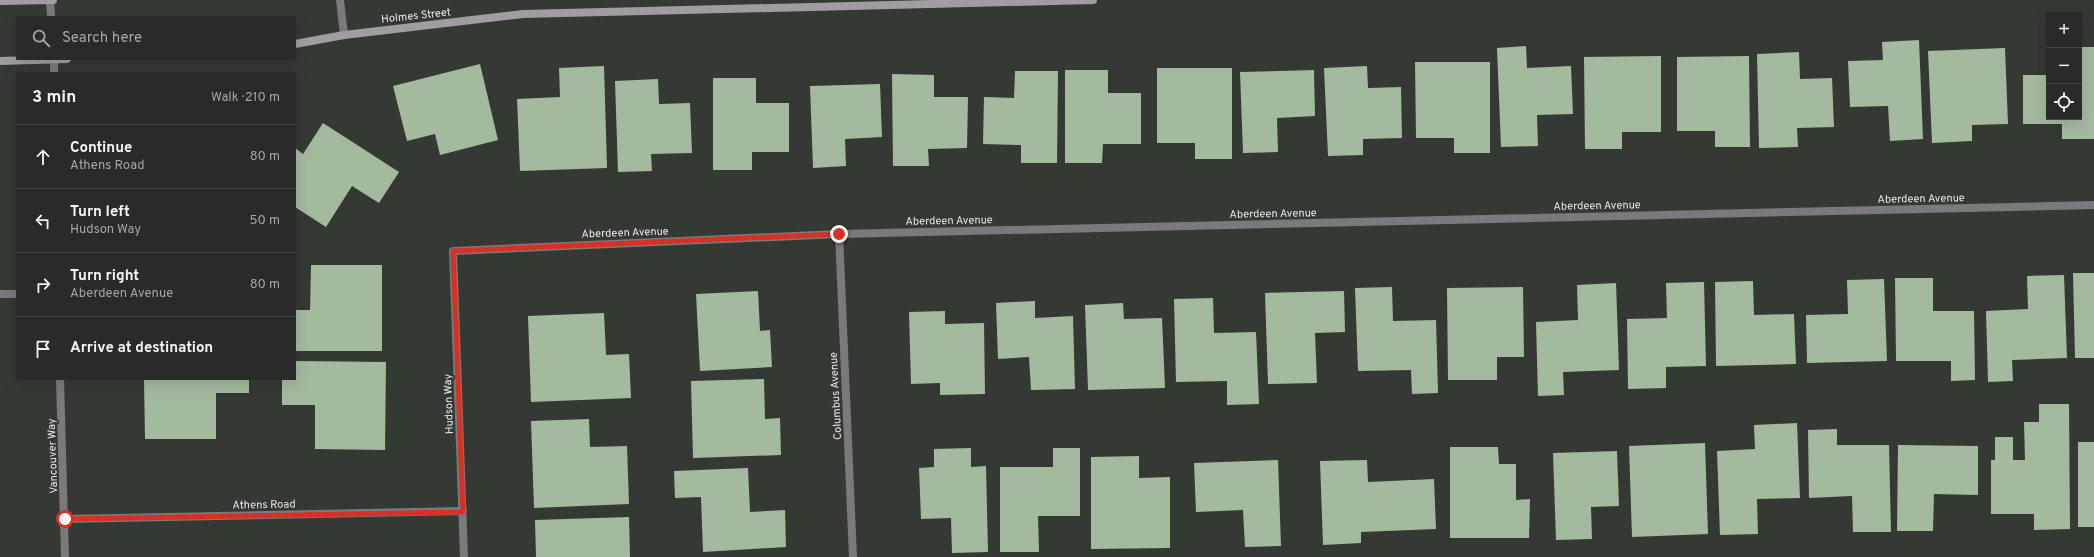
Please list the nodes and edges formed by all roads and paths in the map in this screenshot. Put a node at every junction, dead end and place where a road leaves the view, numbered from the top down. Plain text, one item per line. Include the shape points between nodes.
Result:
1 (51, 0) edge
2 (340, 0) edge
3 (1093, 0) edge
4 (0, 2) edge
5 (51, 16) edge
6 (344, 34) junction
7 (296, 44) edge
8 (54, 60) edge
9 (0, 61) edge
10 (54, 72) edge
11 (2094, 205) edge
12 (839, 234) junction
13 (453, 251) joint
14 (0, 294) edge
15 (16, 294) edge
16 (60, 380) edge
17 (463, 512) junction
18 (65, 519) junction
19 (65, 557) edge
20 (464, 557) edge
21 (853, 557) edge

1 - 4 main road
1 - 5 street
2 - 6 street
3 - 6 main road, Holmes Street via 523,14
6 - 7 main road, Holmes Street
8 - 9 main road
8 - 10 street
11 - 12 street, Aberdeen Avenue
12 - 13 street, Aberdeen Avenue
12 - 21 street, Columbus Avenue
13 - 17 street, Hudson Way
14 - 15 street
16 - 18 street, Vancouver Way
17 - 18 street, Athens Road
17 - 20 street, Hudson Way
18 - 19 street, Vancouver Way

